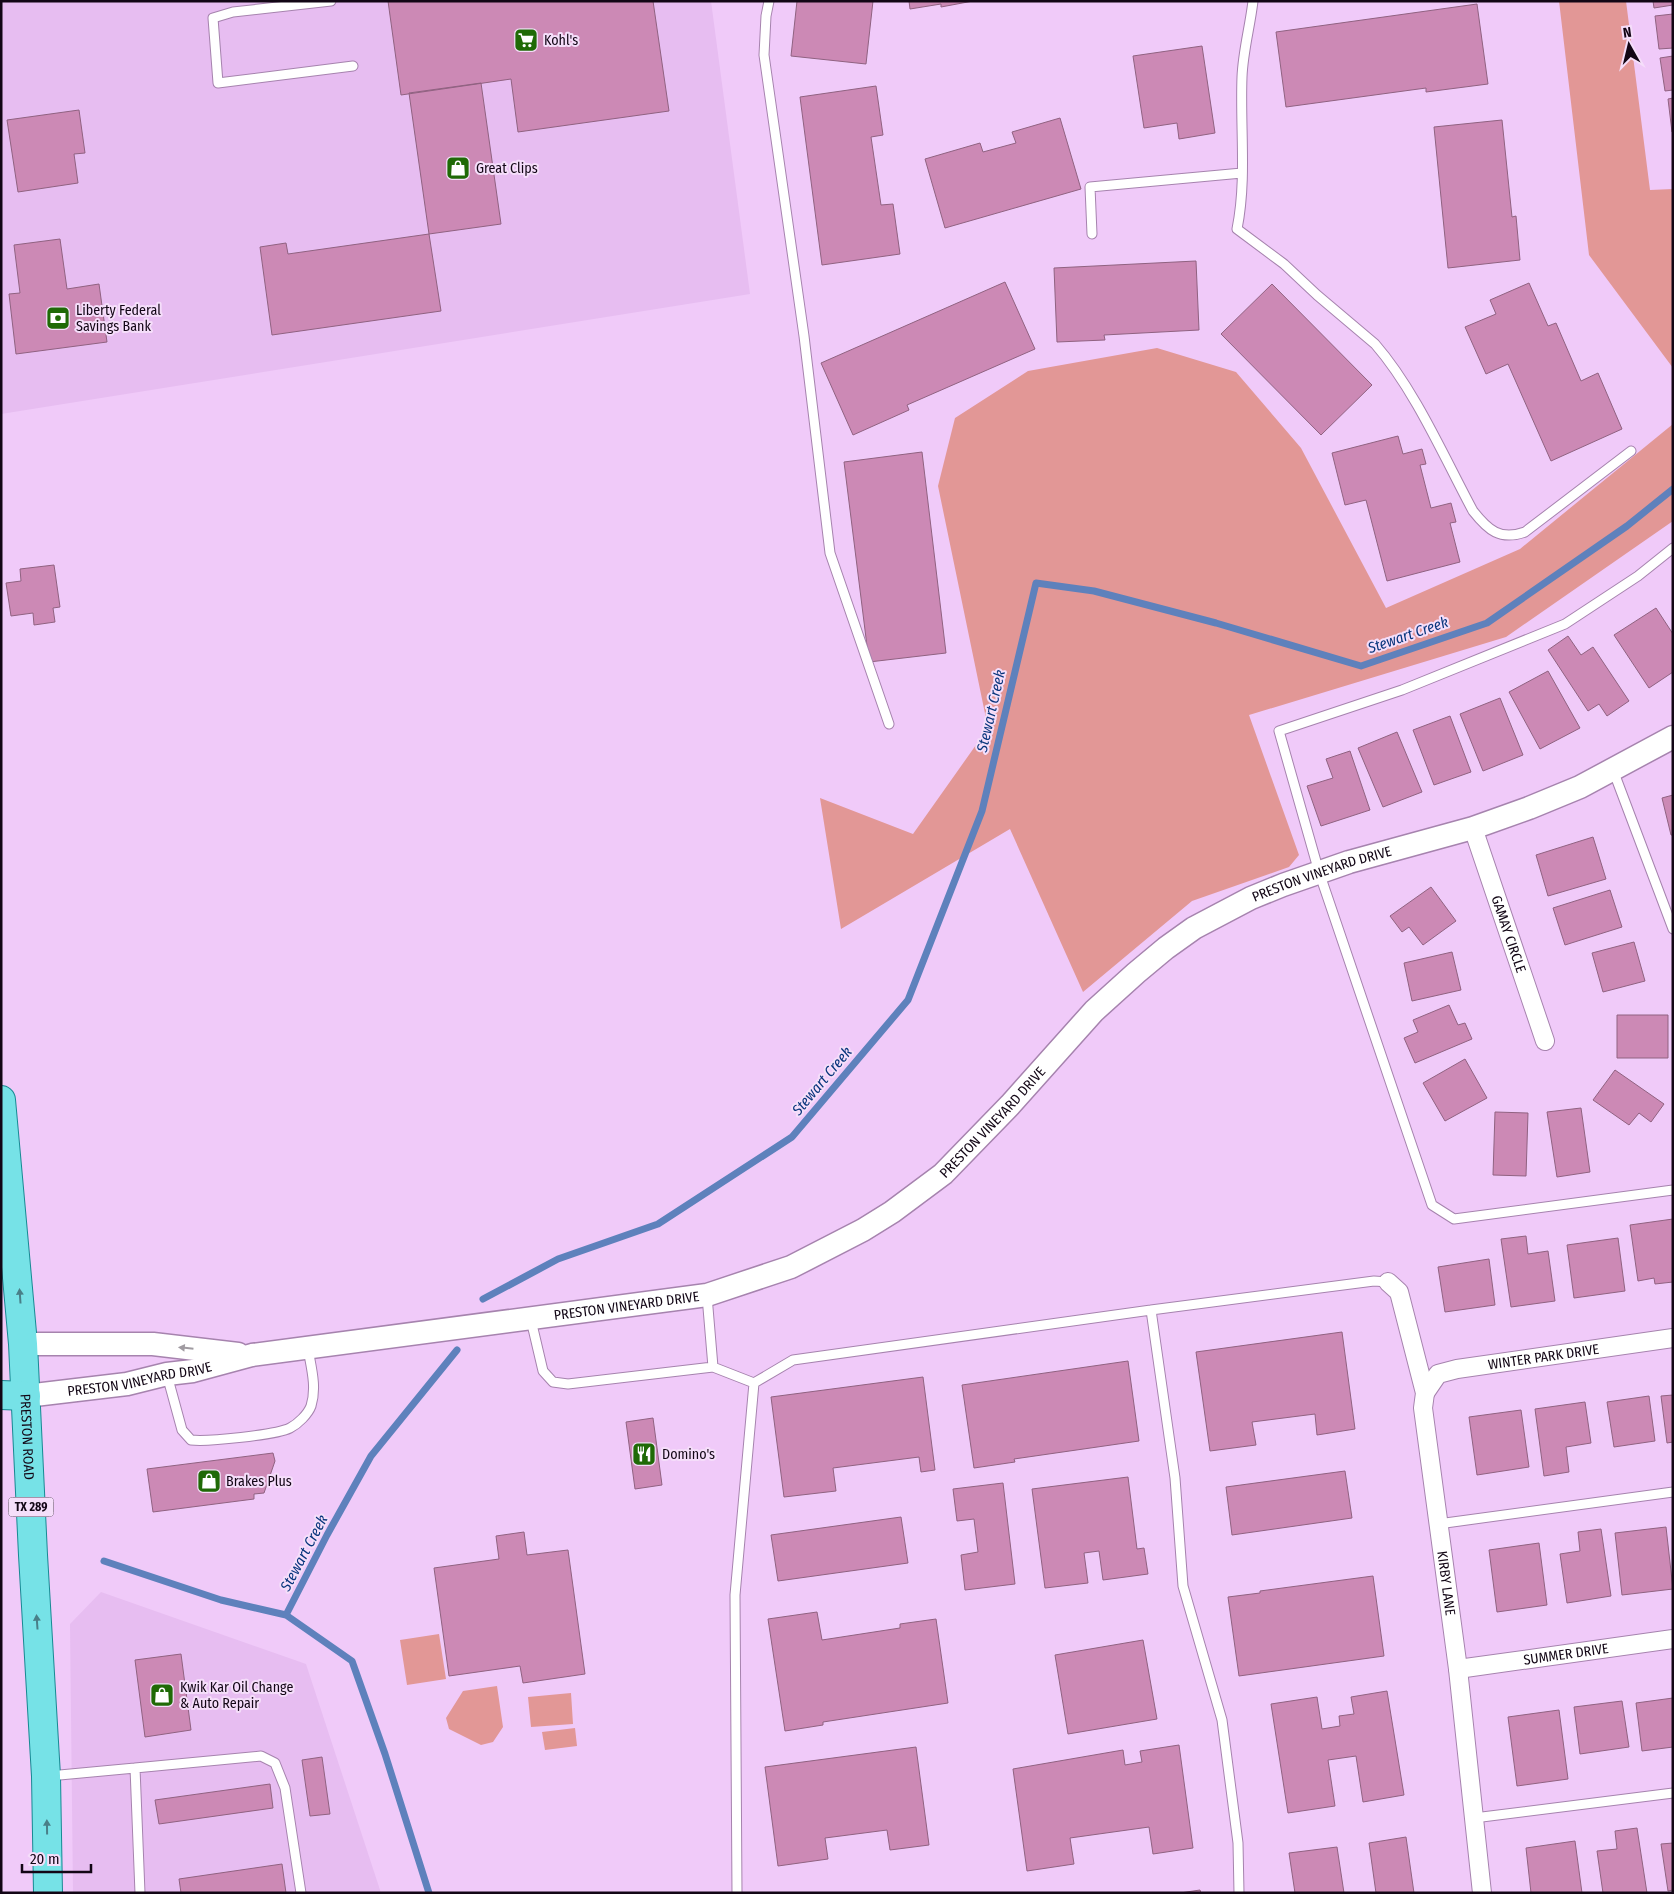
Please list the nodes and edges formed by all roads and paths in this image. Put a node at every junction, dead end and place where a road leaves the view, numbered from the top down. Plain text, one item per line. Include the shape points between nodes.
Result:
1 (331, 1) edge
2 (768, 1) edge
3 (1253, 1) edge
4 (353, 66) dead end
5 (1242, 173) junction
6 (1092, 234) dead end
7 (1631, 451) dead end
8 (1673, 548) edge
9 (889, 724) dead end
10 (1673, 737) edge
11 (1613, 769) junction
12 (1473, 828) junction
13 (1320, 872) junction
14 (1673, 930) edge
15 (1545, 1041) dead end
16 (1, 1100) edge
17 (1673, 1190) edge
18 (1388, 1282) joint
19 (707, 1295) junction
20 (1151, 1310) junction
21 (531, 1320) junction
22 (1673, 1338) edge
23 (12, 1345) edge
24 (308, 1348) junction
25 (252, 1356) junction
26 (713, 1367) junction
27 (167, 1374) junction
28 (754, 1383) junction
29 (1424, 1393) junction
30 (14, 1396) edge
31 (1673, 1492) edge
32 (1438, 1524) junction
33 (1673, 1639) edge
34 (1458, 1669) junction
35 (135, 1768) junction
36 (46, 1776) junction
37 (1673, 1793) edge
38 (1474, 1818) junction
39 (48, 1893) edge
40 (140, 1893) edge
41 (301, 1893) edge
42 (736, 1893) edge
43 (1239, 1893) edge
44 (1482, 1893) edge

1 - 4 lane via 233,12 212,18 218,83
2 - 9 lane via 764,55 804,336 830,553
3 - 5 lane via 1242,76
5 - 6 lane via 1090,187
5 - 7 lane via 1242,206 1237,229 1284,264 1379,348 1403,383 1484,526 1493,532 1509,535 1525,532
8 - 13 lane via 1638,576 1565,624 1402,690 1279,731
10 - 11 street, PRESTON VINEYARD DRIVE
11 - 12 street, PRESTON VINEYARD DRIVE via 1580,787
11 - 14 lane
12 - 13 street, PRESTON VINEYARD DRIVE
12 - 15 street, GAMAY CIRCLE
13 - 17 lane via 1432,1205 1454,1219
13 - 19 street, PRESTON VINEYARD DRIVE via 1251,898 1194,928 1166,948 1094,1011 943,1174 892,1212 791,1267
23 -> 16 main road, PRESTON ROAD / TX 289
18 - 20 lane via 1374,1281
18 - 29 street, KIRBY LANE via 1398,1292
19 - 21 street, PRESTON VINEYARD DRIVE
19 - 26 lane
20 - 28 lane via 793,1360
20 - 43 lane via 1175,1478 1183,1586 1222,1720 1238,1843
21 - 24 street, PRESTON VINEYARD DRIVE
21 - 26 lane via 543,1371 553,1382 568,1384
22 - 29 street, WINTER PARK DRIVE via 1457,1369 1438,1374
25 -> 23 street, PRESTON VINEYARD DRIVE via 153,1344
23 - 30 main road, PRESTON ROAD / TX 289
24 - 25 street, PRESTON VINEYARD DRIVE
24 - 27 lane via 313,1382 310,1407 289,1428 270,1433 204,1442 191,1440 182,1430
25 - 27 street, PRESTON VINEYARD DRIVE via 194,1371
26 - 28 lane
27 - 30 street, PRESTON VINEYARD DRIVE via 127,1384
28 - 42 lane via 735,1595
29 - 32 street, KIRBY LANE via 1423,1408
36 -> 30 main road, PRESTON ROAD / TX 289 via 33,1555
31 - 32 lane
32 - 34 street, KIRBY LANE
33 - 34 street, SUMMER DRIVE
34 - 38 street, KIRBY LANE
35 - 36 lane
35 - 40 lane
35 - 41 lane via 260,1756 275,1763 285,1788
39 -> 36 main road, PRESTON ROAD / TX 289
37 - 38 lane
38 - 44 street, KIRBY LANE

